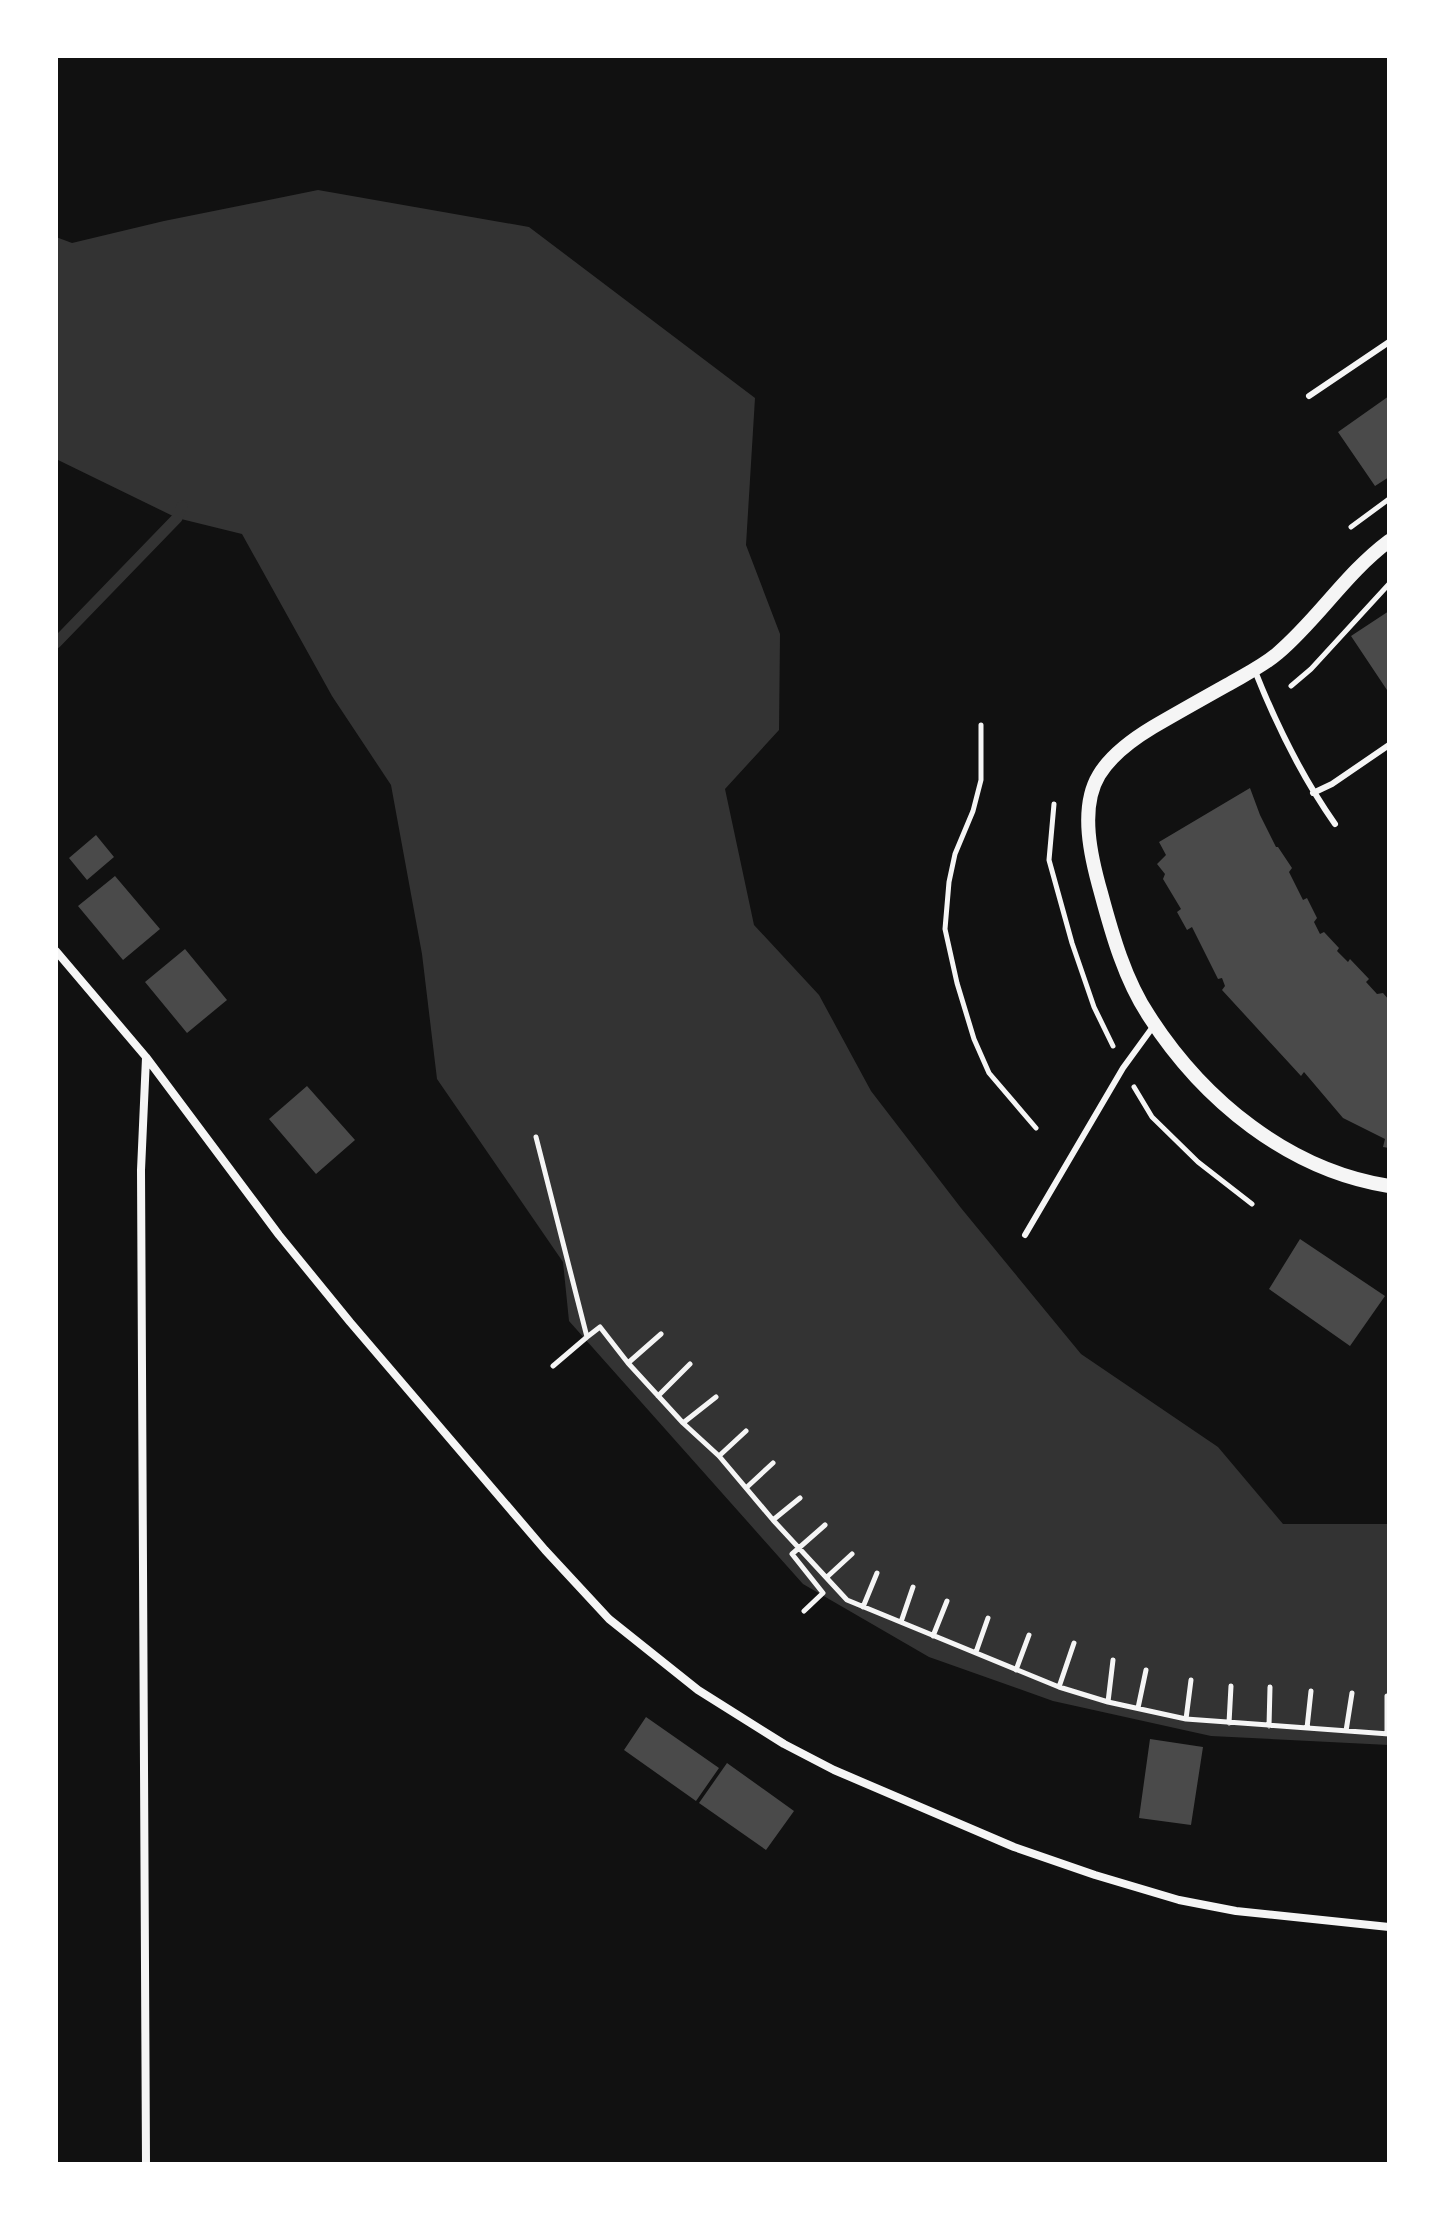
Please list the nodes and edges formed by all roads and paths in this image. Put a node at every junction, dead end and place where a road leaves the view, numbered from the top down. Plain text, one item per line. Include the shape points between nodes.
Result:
1 (1389, 342) edge
2 (1309, 396) dead end
3 (1389, 499) edge
4 (1351, 527) dead end
5 (1389, 541) edge
6 (1389, 584) edge
7 (1254, 669) junction
8 (1291, 686) dead end
9 (981, 725) dead end
10 (1389, 745) edge
11 (1313, 793) junction
12 (1054, 804) dead end
13 (1335, 824) dead end
14 (56, 951) edge
15 (1094, 1007) dead end
16 (1155, 1024) junction
17 (146, 1057) junction
18 (1152, 1117) dead end
19 (1036, 1128) dead end
20 (536, 1137) dead end
21 (1389, 1186) edge
22 (1252, 1204) dead end
23 (1025, 1235) dead end
24 (661, 1334) dead end
25 (587, 1337) junction
26 (628, 1363) junction
27 (690, 1364) dead end
28 (553, 1366) dead end
29 (658, 1396) junction
30 (716, 1397) dead end
31 (683, 1423) junction
32 (746, 1431) dead end
33 (719, 1456) junction
34 (773, 1463) dead end
35 (746, 1488) junction
36 (800, 1498) dead end
37 (773, 1520) junction
38 (825, 1525) dead end
39 (799, 1548) junction
40 (852, 1554) dead end
41 (877, 1573) dead end
42 (827, 1577) junction
43 (913, 1587) dead end
44 (947, 1601) dead end
45 (863, 1607) junction
46 (804, 1611) dead end
47 (988, 1618) dead end
48 (901, 1622) junction
49 (1029, 1635) dead end
50 (933, 1636) junction
51 (1074, 1643) dead end
52 (976, 1652) junction
53 (1113, 1660) dead end
54 (1016, 1670) junction
55 (1146, 1670) dead end
56 (1191, 1680) dead end
57 (1231, 1686) dead end
58 (1059, 1687) junction
59 (1270, 1687) dead end
60 (1311, 1691) dead end
61 (1352, 1693) dead end
62 (1387, 1696) dead end
63 (1108, 1702) junction
64 (1138, 1708) junction
65 (1186, 1719) junction
66 (1229, 1723) junction
67 (1269, 1726) junction
68 (1307, 1728) junction
69 (1346, 1731) junction
70 (1388, 1734) edge
71 (1389, 1927) edge
72 (146, 2164) edge

1 - 2 lane
3 - 4 path
5 - 7 street via 1278,653
6 - 8 path
7 - 11 lane
7 - 16 street via 1117,753 1089,799 1090,853 1117,953
9 - 19 path via 981,780 955,854 945,929 974,1039 989,1073
10 - 11 lane
11 - 13 lane
12 - 15 path via 1049,860
14 - 17 street
16 - 21 street via 1197,1080 1251,1129 1313,1165
16 - 23 lane via 1123,1068
17 - 71 street via 279,1235 545,1550 609,1619 698,1690 834,1770 1014,1847 1095,1875 1236,1911
17 - 72 street via 141,1170
18 - 22 path
20 - 25 path
24 - 26 path
25 - 26 path via 600,1327
25 - 28 path
26 - 29 path
27 - 29 path
29 - 31 path
30 - 31 path
31 - 33 path
32 - 33 path
33 - 35 path
34 - 35 path
35 - 37 path
36 - 37 path
37 - 39 path
38 - 39 path
39 - 42 path
39 - 46 path via 792,1554 823,1593
40 - 42 path
41 - 45 path
42 - 45 path via 847,1600
43 - 48 path
44 - 50 path
45 - 48 path
47 - 52 path
48 - 50 path
49 - 54 path
50 - 52 path
51 - 58 path
52 - 54 path
53 - 63 path
54 - 58 path
55 - 64 path
56 - 65 path
57 - 66 path
58 - 63 path
59 - 67 path
60 - 68 path
61 - 69 path
62 - 70 path
63 - 64 path
64 - 65 path
65 - 66 path
66 - 67 path
67 - 68 path
68 - 69 path
69 - 70 path

